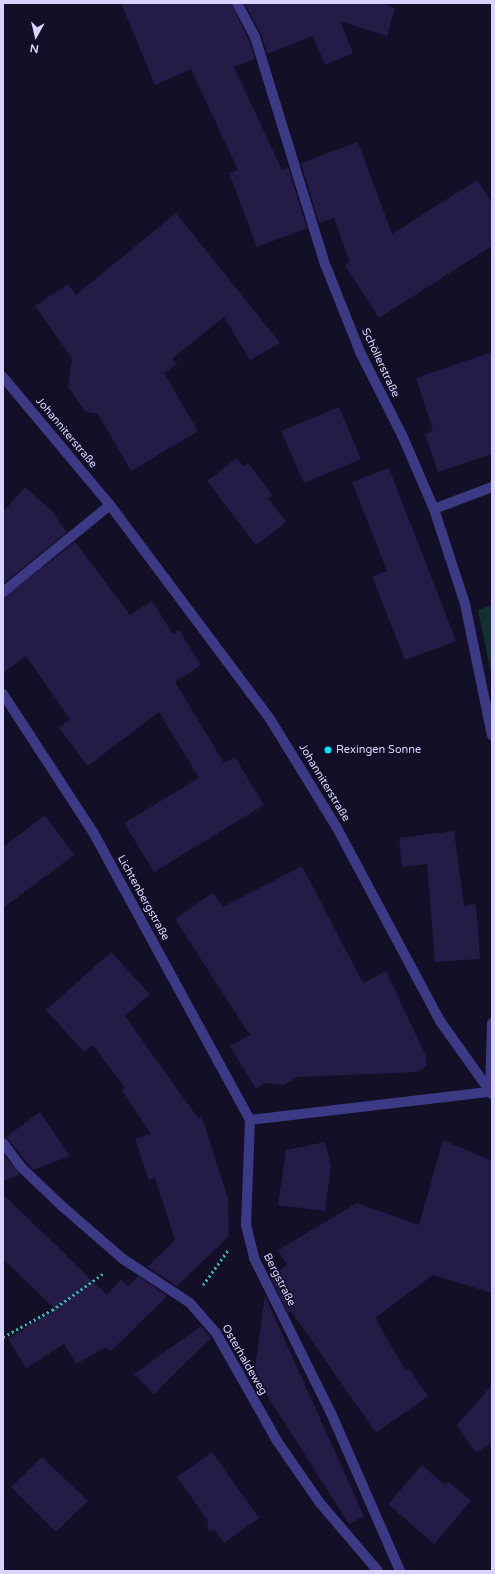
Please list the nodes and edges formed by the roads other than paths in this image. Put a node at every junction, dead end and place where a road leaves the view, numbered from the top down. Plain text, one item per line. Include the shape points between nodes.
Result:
1 (237, 3) edge
2 (3, 377) edge
3 (492, 487) edge
4 (110, 504) junction
5 (434, 509) junction
6 (3, 592) edge
7 (3, 694) edge
8 (492, 735) edge
9 (492, 1023) edge
10 (491, 1093) edge
11 (250, 1120) junction
12 (3, 1143) edge
13 (378, 1571) edge
14 (400, 1571) edge

1 - 5 street, Schöllerstraße via 255,37 325,264 360,352 402,436
2 - 4 street, Johanniterstraße
3 - 5 street
4 - 6 street
4 - 10 street, Johanniterstraße via 270,719 337,828 440,1021
5 - 8 street, Schöllerstraße via 465,604
7 - 11 street, Lichtenbergstraße via 93,832
9 - 10 street
10 - 11 street
11 - 14 street, Bergstraße via 246,1225 254,1258 331,1413
12 - 13 street, Osterhaldeweg via 44,1190 123,1259 190,1303 216,1333 277,1441 320,1503

